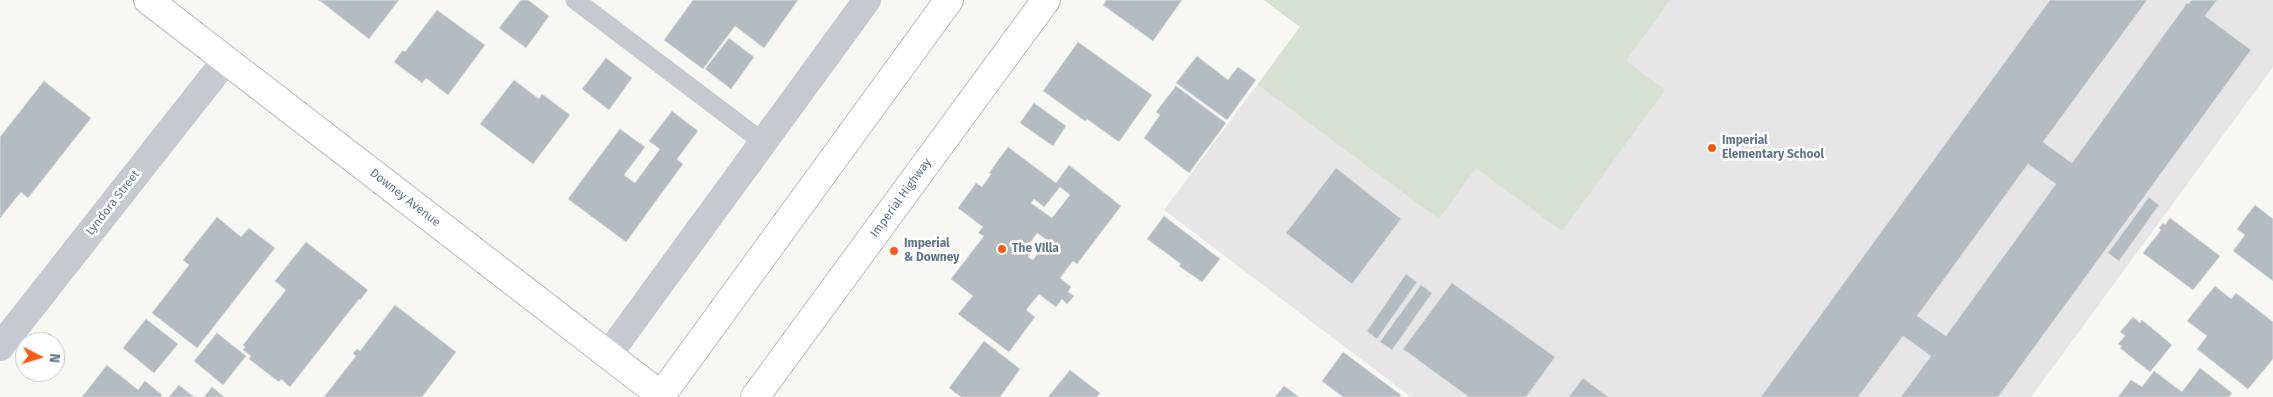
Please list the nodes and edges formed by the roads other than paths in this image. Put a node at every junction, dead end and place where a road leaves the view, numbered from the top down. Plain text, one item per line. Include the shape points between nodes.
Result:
1 (148, 0) edge
2 (575, 0) edge
3 (867, 0) edge
4 (949, 0) edge
5 (1046, 0) edge
6 (226, 60) junction
7 (763, 142) junction
8 (0, 347) edge
9 (608, 355) junction
10 (661, 397) edge
11 (755, 397) edge

1 - 6 main road, Downey Avenue
2 - 7 lane
3 - 7 street
4 - 10 main road
5 - 11 main road, Imperial Highway
6 - 8 street, Lyndora Street
6 - 9 main road, Downey Avenue
7 - 9 street
9 - 10 main road, Downey Avenue

